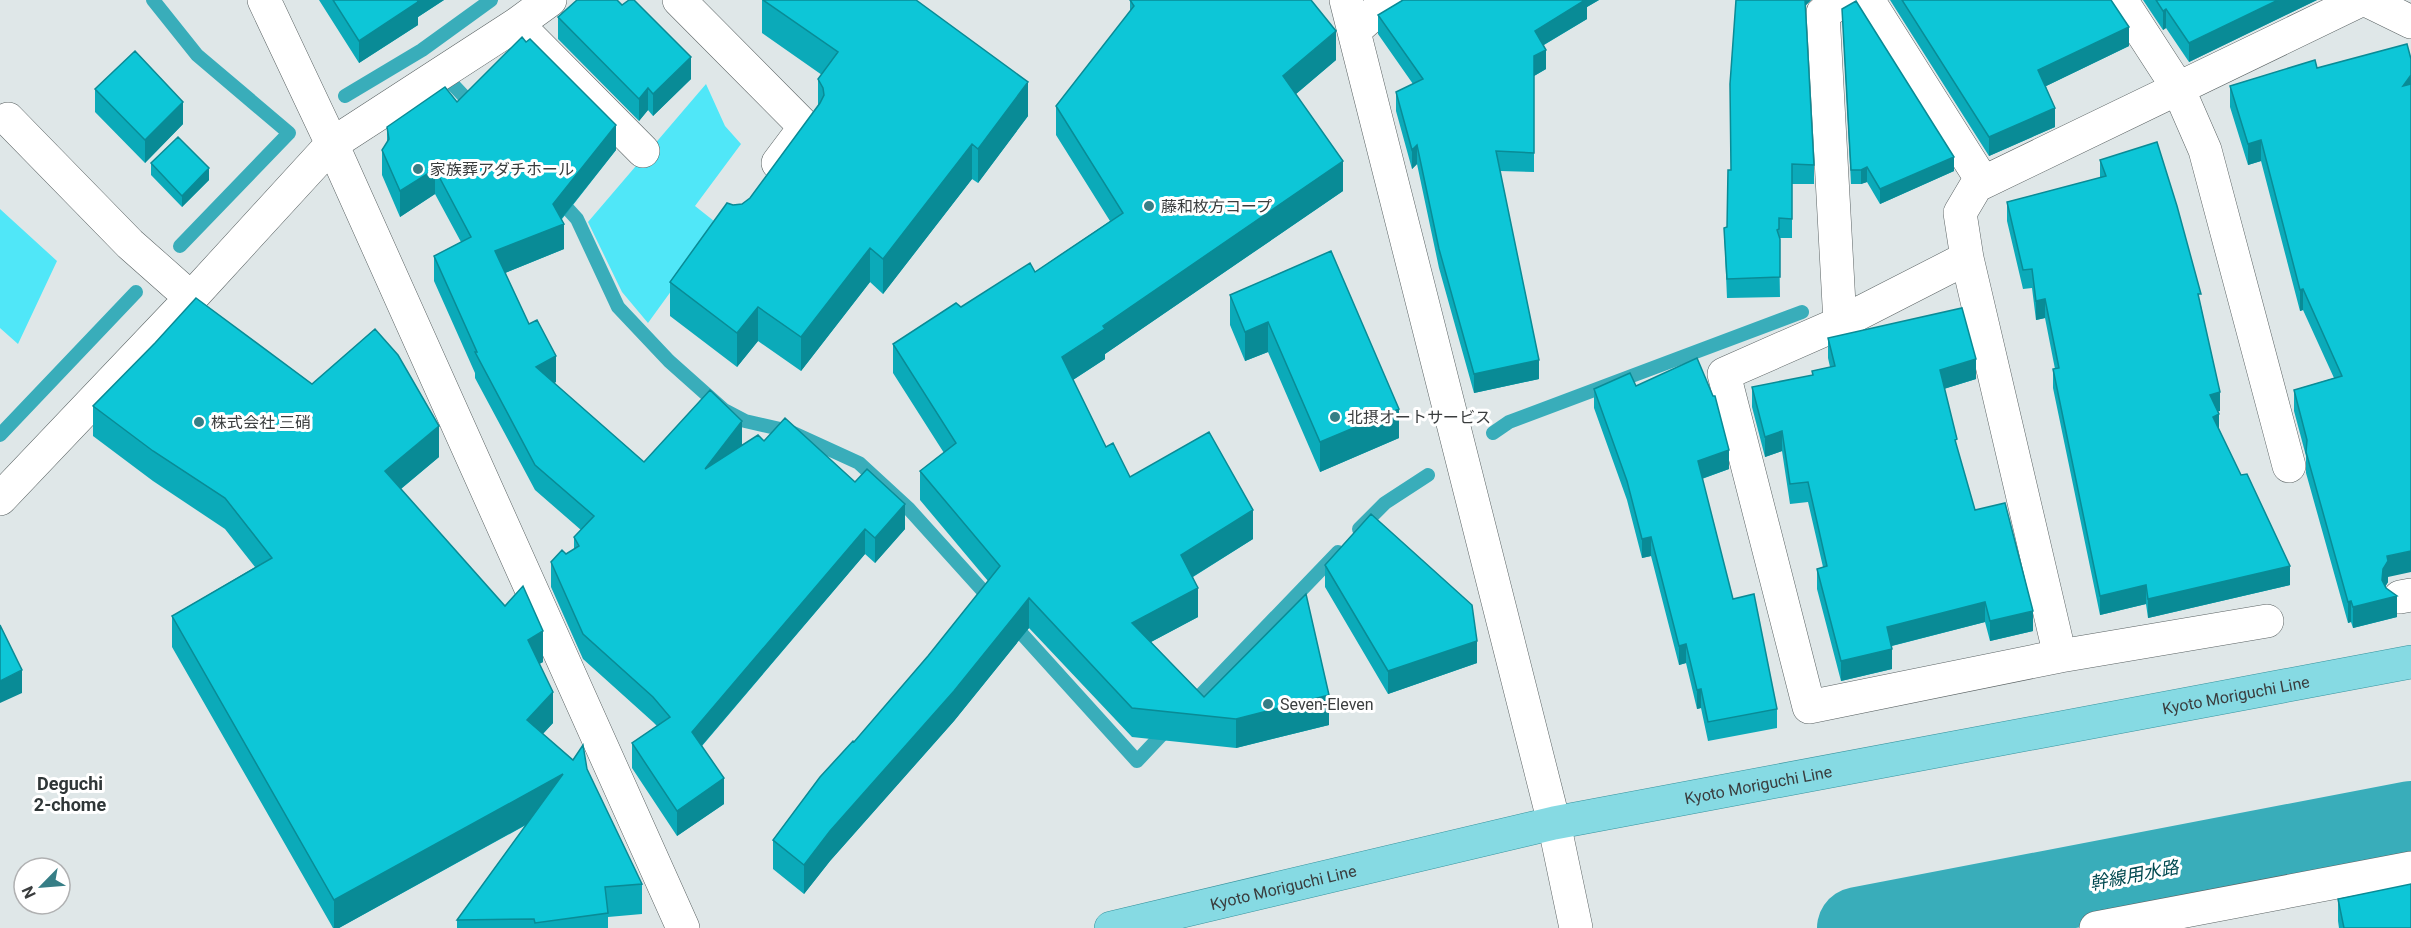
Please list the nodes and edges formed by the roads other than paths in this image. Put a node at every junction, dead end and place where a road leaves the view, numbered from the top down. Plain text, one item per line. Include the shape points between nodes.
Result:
1 (264, 0) edge
2 (550, 0) edge
3 (679, 0) edge
4 (1346, 0) edge
5 (1389, 0) edge
6 (1846, 0) edge
7 (1869, 0) edge
8 (2121, 0) edge
9 (2361, 0) edge
10 (2366, 0) edge
11 (2411, 22) edge
12 (517, 24) junction
13 (1354, 31) junction
14 (2178, 88) junction
15 (8, 119) dead end
16 (332, 144) junction
17 (643, 151) dead end
18 (1983, 182) junction
19 (763, 183) edge
20 (1967, 258) junction
21 (191, 298) junction
22 (1840, 323) junction
23 (2289, 466) dead end
24 (0, 499) edge
25 (2267, 621) dead end
26 (2060, 656) junction
27 (2411, 662) edge
28 (1554, 823) junction
29 (2411, 868) edge
30 (683, 928) edge
31 (1111, 928) edge
32 (1576, 928) edge
33 (2096, 928) edge

1 - 16 street
2 - 12 street
3 - 19 street via 805,127
4 - 13 street
5 - 13 street
6 - 22 street via 1823,13
7 - 18 street
8 - 14 street
9 - 14 street
10 - 11 street
12 - 16 street
12 - 17 street
13 - 28 street
14 - 18 street
14 - 23 street via 2205,150
15 - 21 street via 130,244
16 - 21 street
16 - 30 street
18 - 20 street via 1976,186 1960,213
20 - 22 street
20 - 26 street
21 - 24 street
22 - 26 street via 1724,374 1809,707
25 - 26 street
27 - 28 main road, Kyoto Moriguchi Line
28 - 31 main road, Kyoto Moriguchi Line
28 - 32 street
29 - 33 street

